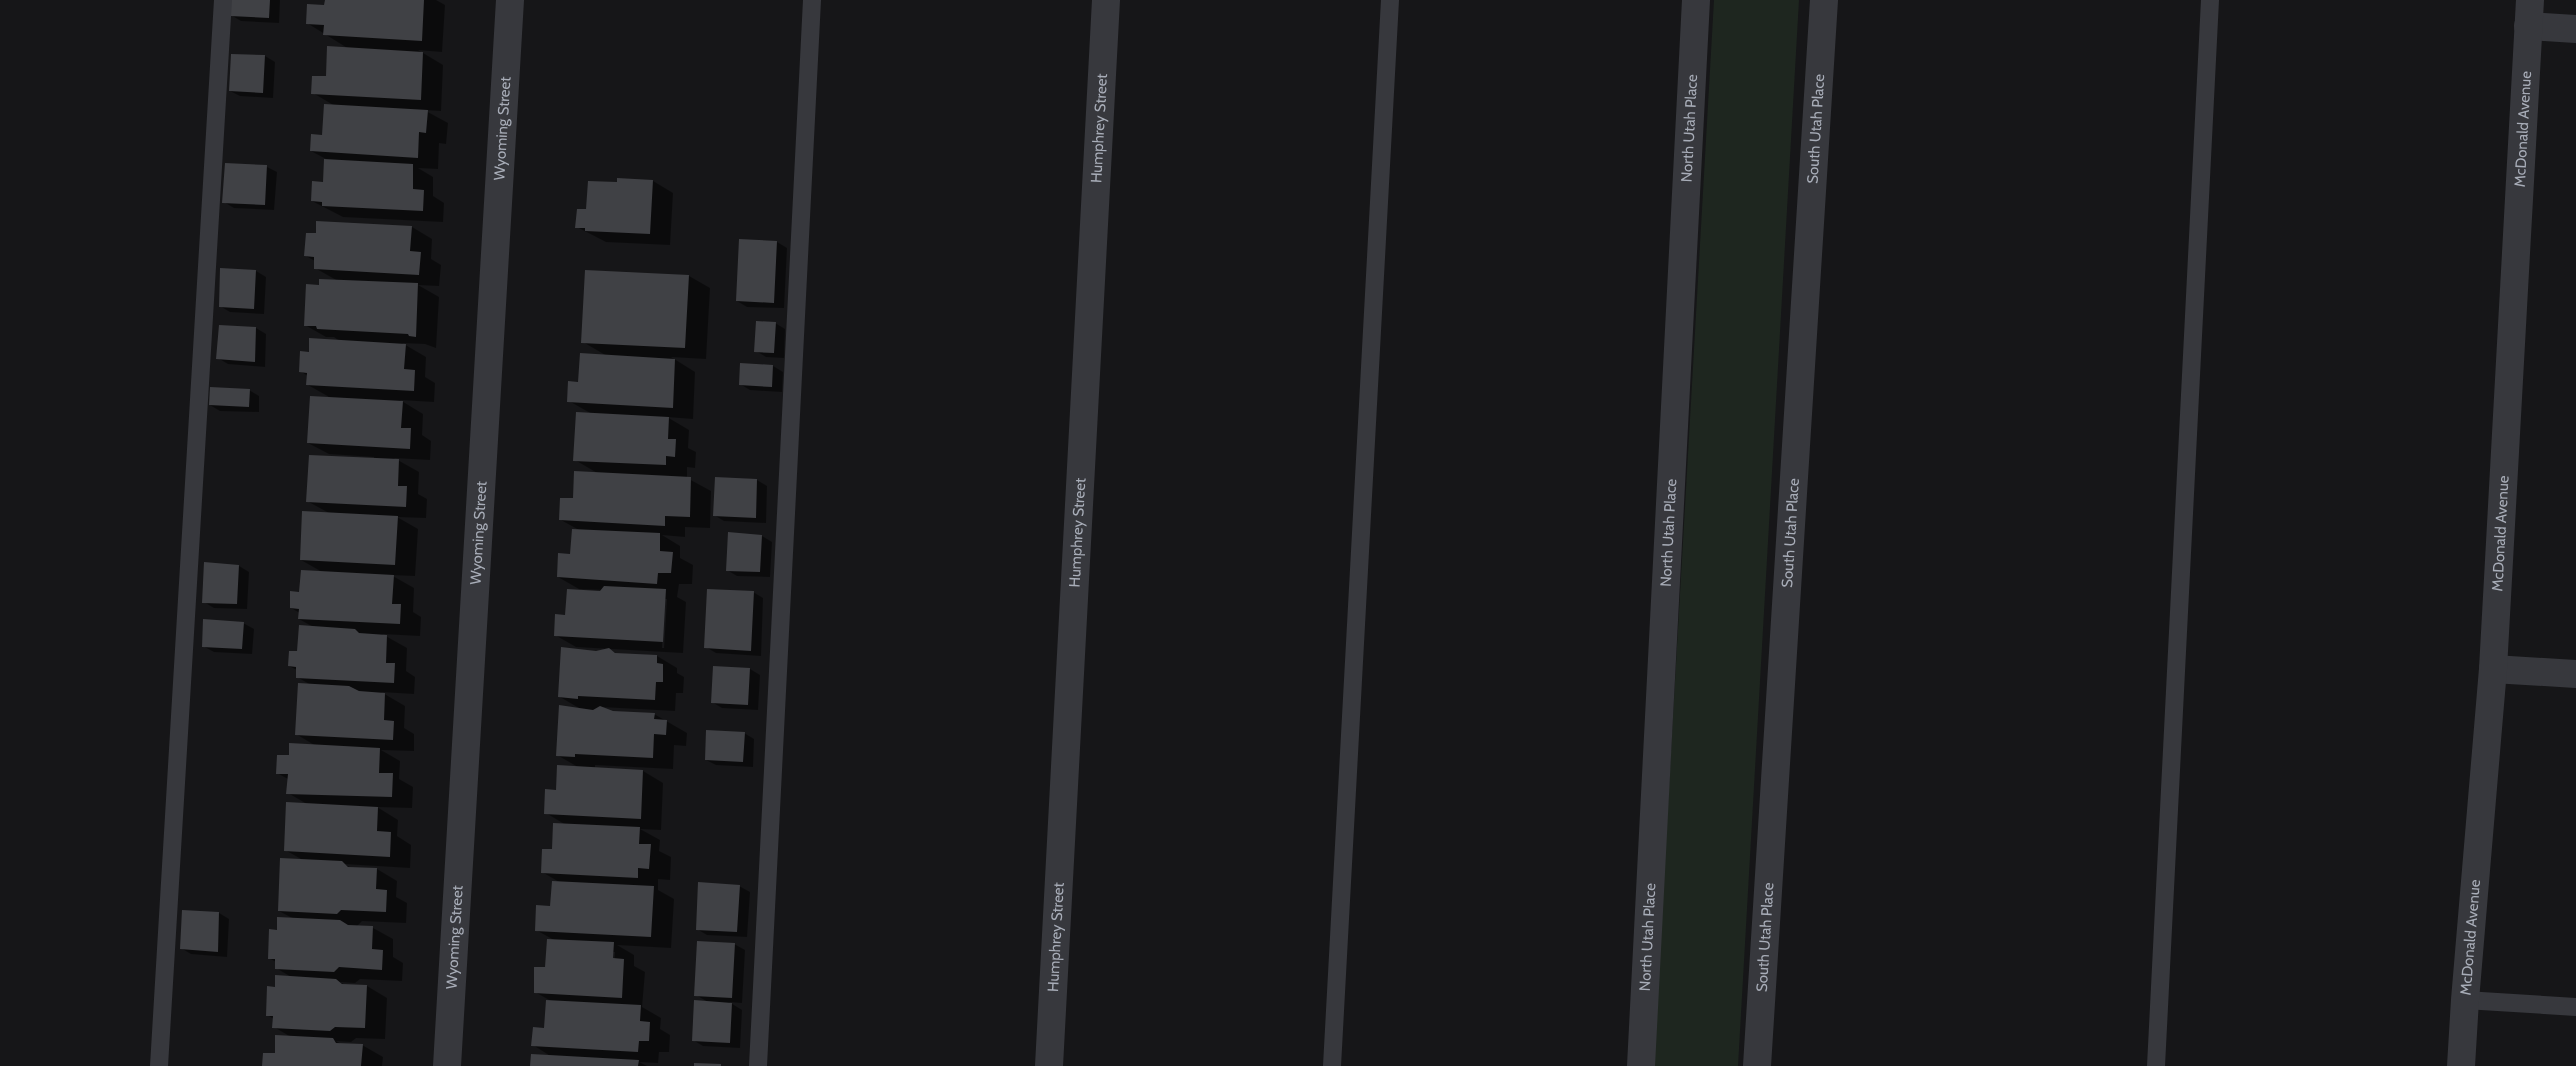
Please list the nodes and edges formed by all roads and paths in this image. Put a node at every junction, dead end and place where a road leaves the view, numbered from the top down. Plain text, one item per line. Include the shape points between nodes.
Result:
1 (223, 0) edge
2 (510, 0) edge
3 (812, 0) edge
4 (1106, 0) edge
5 (1390, 0) edge
6 (1696, 0) edge
7 (1824, 0) edge
8 (2210, 0) edge
9 (2529, 13) edge
10 (2576, 29) edge
11 (2493, 669) junction
12 (2576, 674) edge
13 (2465, 1000) junction
14 (2576, 1007) edge
15 (159, 1066) edge
16 (447, 1066) edge
17 (758, 1066) edge
18 (1049, 1066) edge
19 (1332, 1066) edge
20 (1641, 1066) edge
21 (1757, 1066) edge
22 (2156, 1066) edge
23 (2462, 1066) edge

1 - 15 lane
2 - 16 street, Wyoming Street
3 - 17 lane
4 - 18 street, Humphrey Street
5 - 19 lane
6 - 20 street, North Utah Place
7 - 21 street, South Utah Place
8 - 22 lane
9 - 10 street
9 - 11 street, McDonald Avenue
11 - 12 street
11 - 13 street, McDonald Avenue
13 - 14 lane
13 - 23 street, McDonald Avenue

